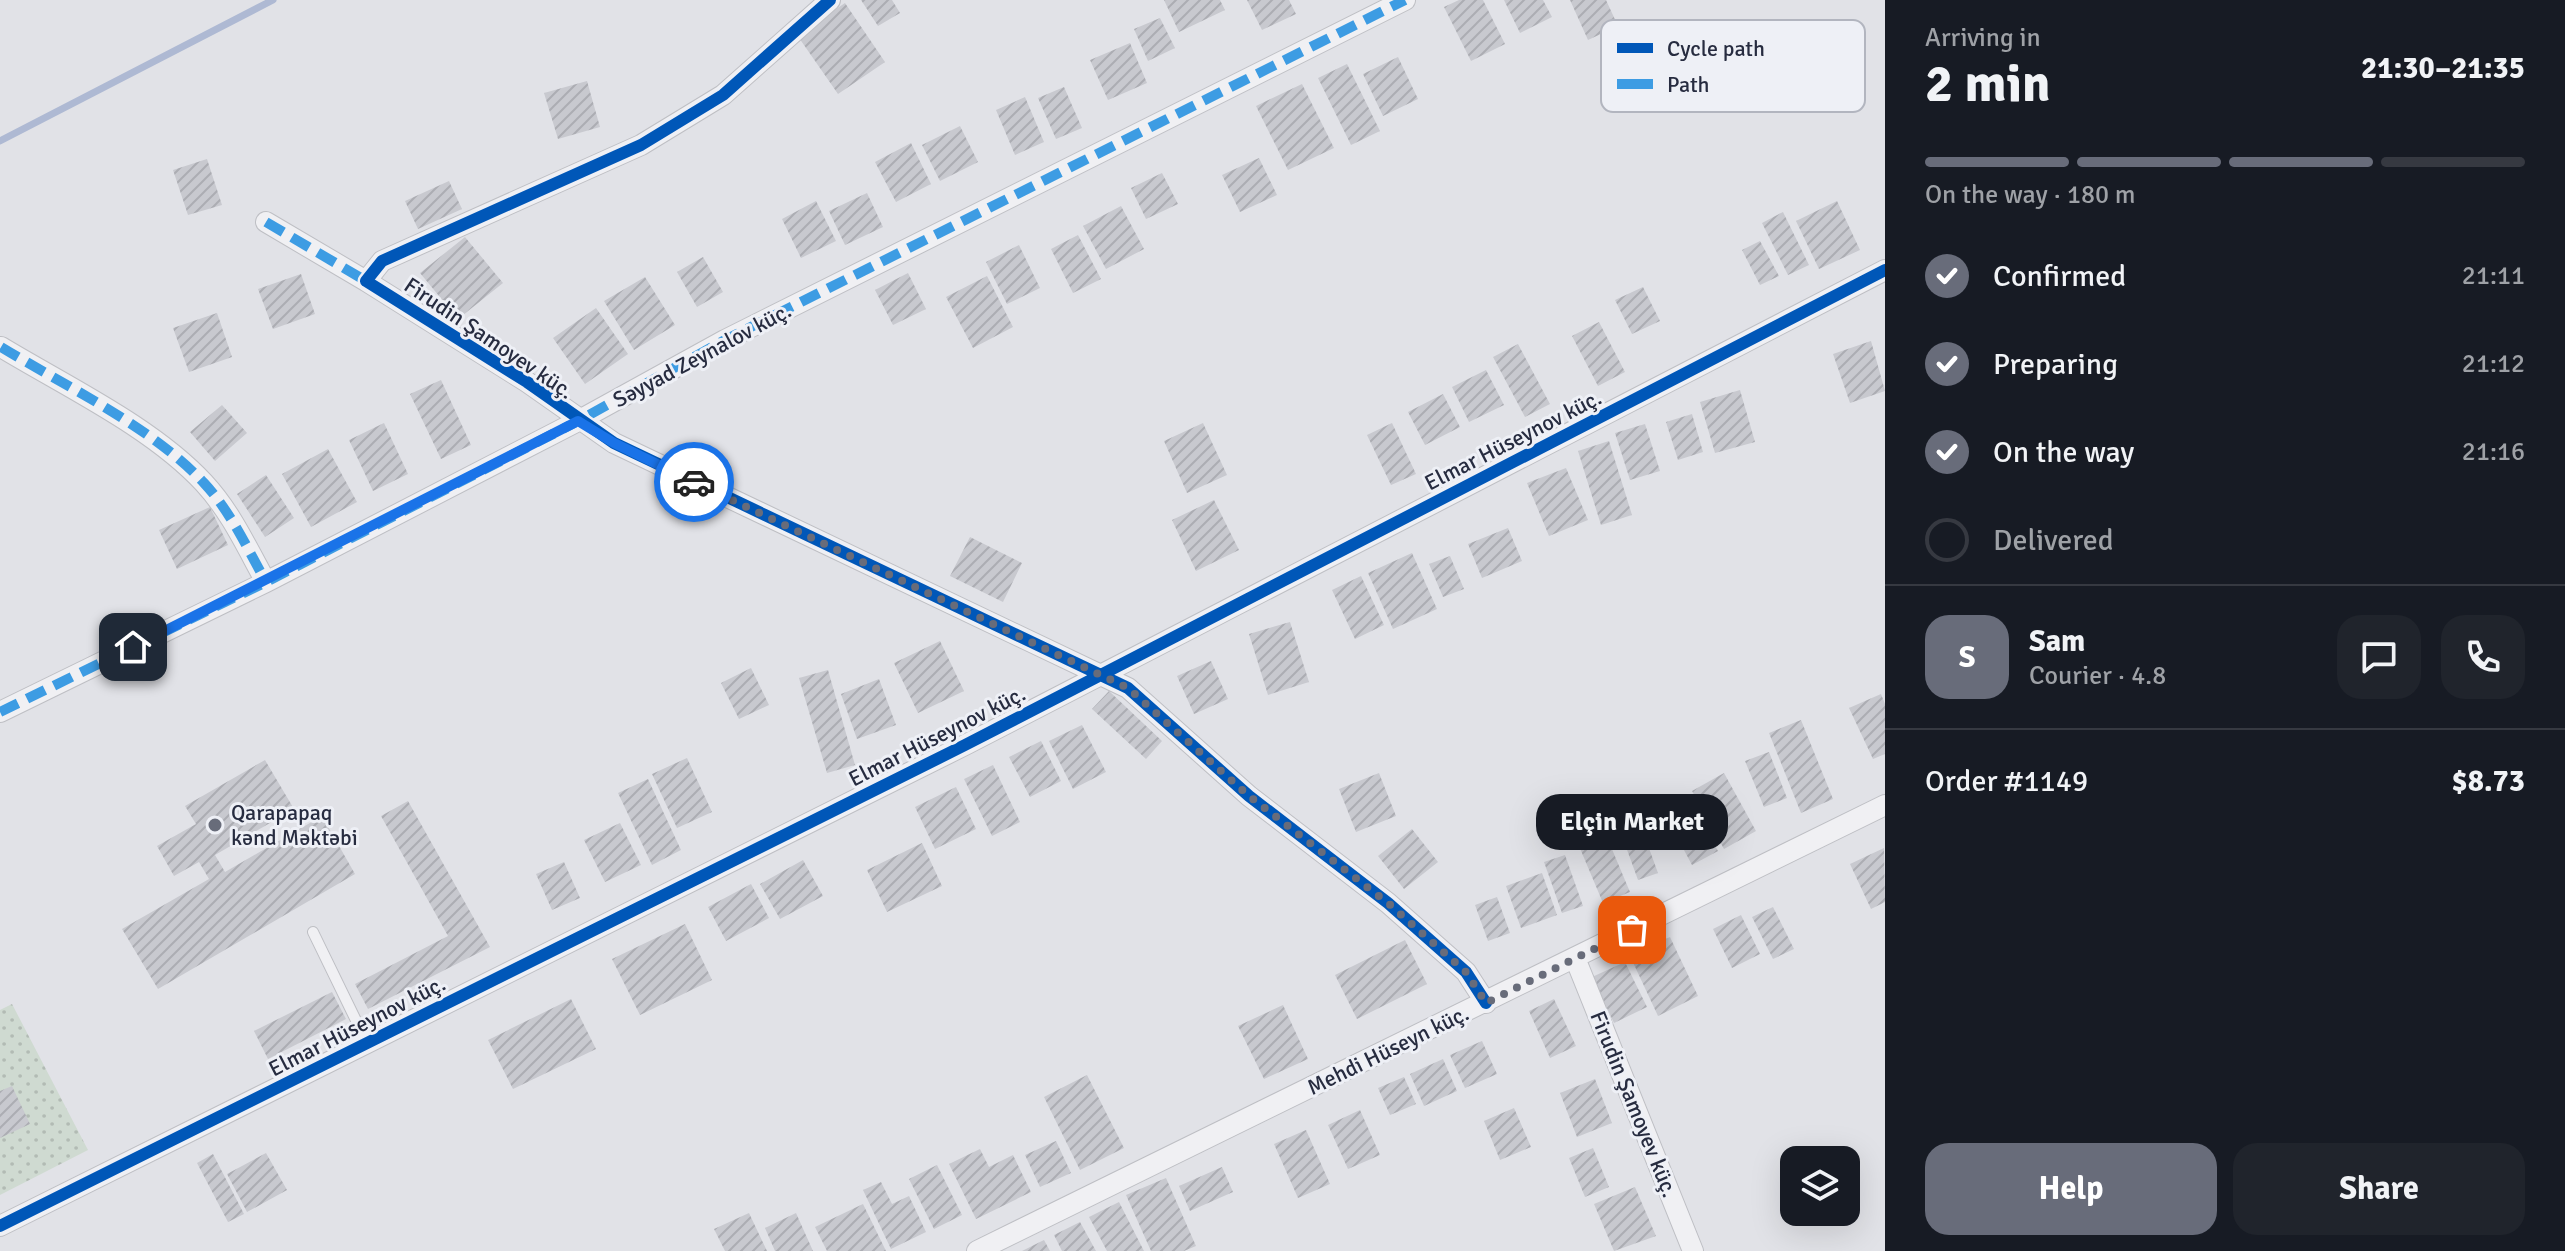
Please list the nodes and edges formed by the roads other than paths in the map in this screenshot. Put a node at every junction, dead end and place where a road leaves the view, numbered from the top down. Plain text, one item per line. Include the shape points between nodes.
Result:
1 (830, 0) edge
2 (1405, 0) edge
3 (266, 222) dead end
4 (1885, 270) edge
5 (366, 281) junction
6 (1, 347) edge
7 (578, 421) junction
8 (266, 582) junction
9 (1104, 674) junction
10 (0, 712) edge
11 (1885, 805) edge
12 (313, 932) dead end
13 (1575, 958) junction
14 (1486, 1003) junction
15 (367, 1043) junction
16 (0, 1226) edge
17 (977, 1251) edge
18 (1693, 1251) edge

1 - 5 street, Firudin Şamoyev küç. via 699,111 641,145 382,261
2 - 7 street, Səyyad Zeynalov küç. via 725,340
3 - 5 street
4 - 9 street, Elmar Hüseynov küç.
5 - 7 street, Firudin Şamoyev küç. via 527,382
6 - 8 street via 167,448 205,484 232,520
7 - 8 street, Səyyad Zeynalov küç.
7 - 9 street, Firudin Şamoyev küç. via 758,513
8 - 10 street, Səyyad Zeynalov küç.
9 - 14 street, Firudin Şamoyev küç. via 1147,702 1249,796 1388,903 1466,972
9 - 15 street, Elmar Hüseynov küç.
11 - 13 street, Mehdi Hüseyn küç.
12 - 15 lane
13 - 14 street, Mehdi Hüseyn küç.
13 - 18 street, Firudin Şamoyev küç.
14 - 17 street, Mehdi Hüseyn küç.
15 - 16 street, Elmar Hüseynov küç.

